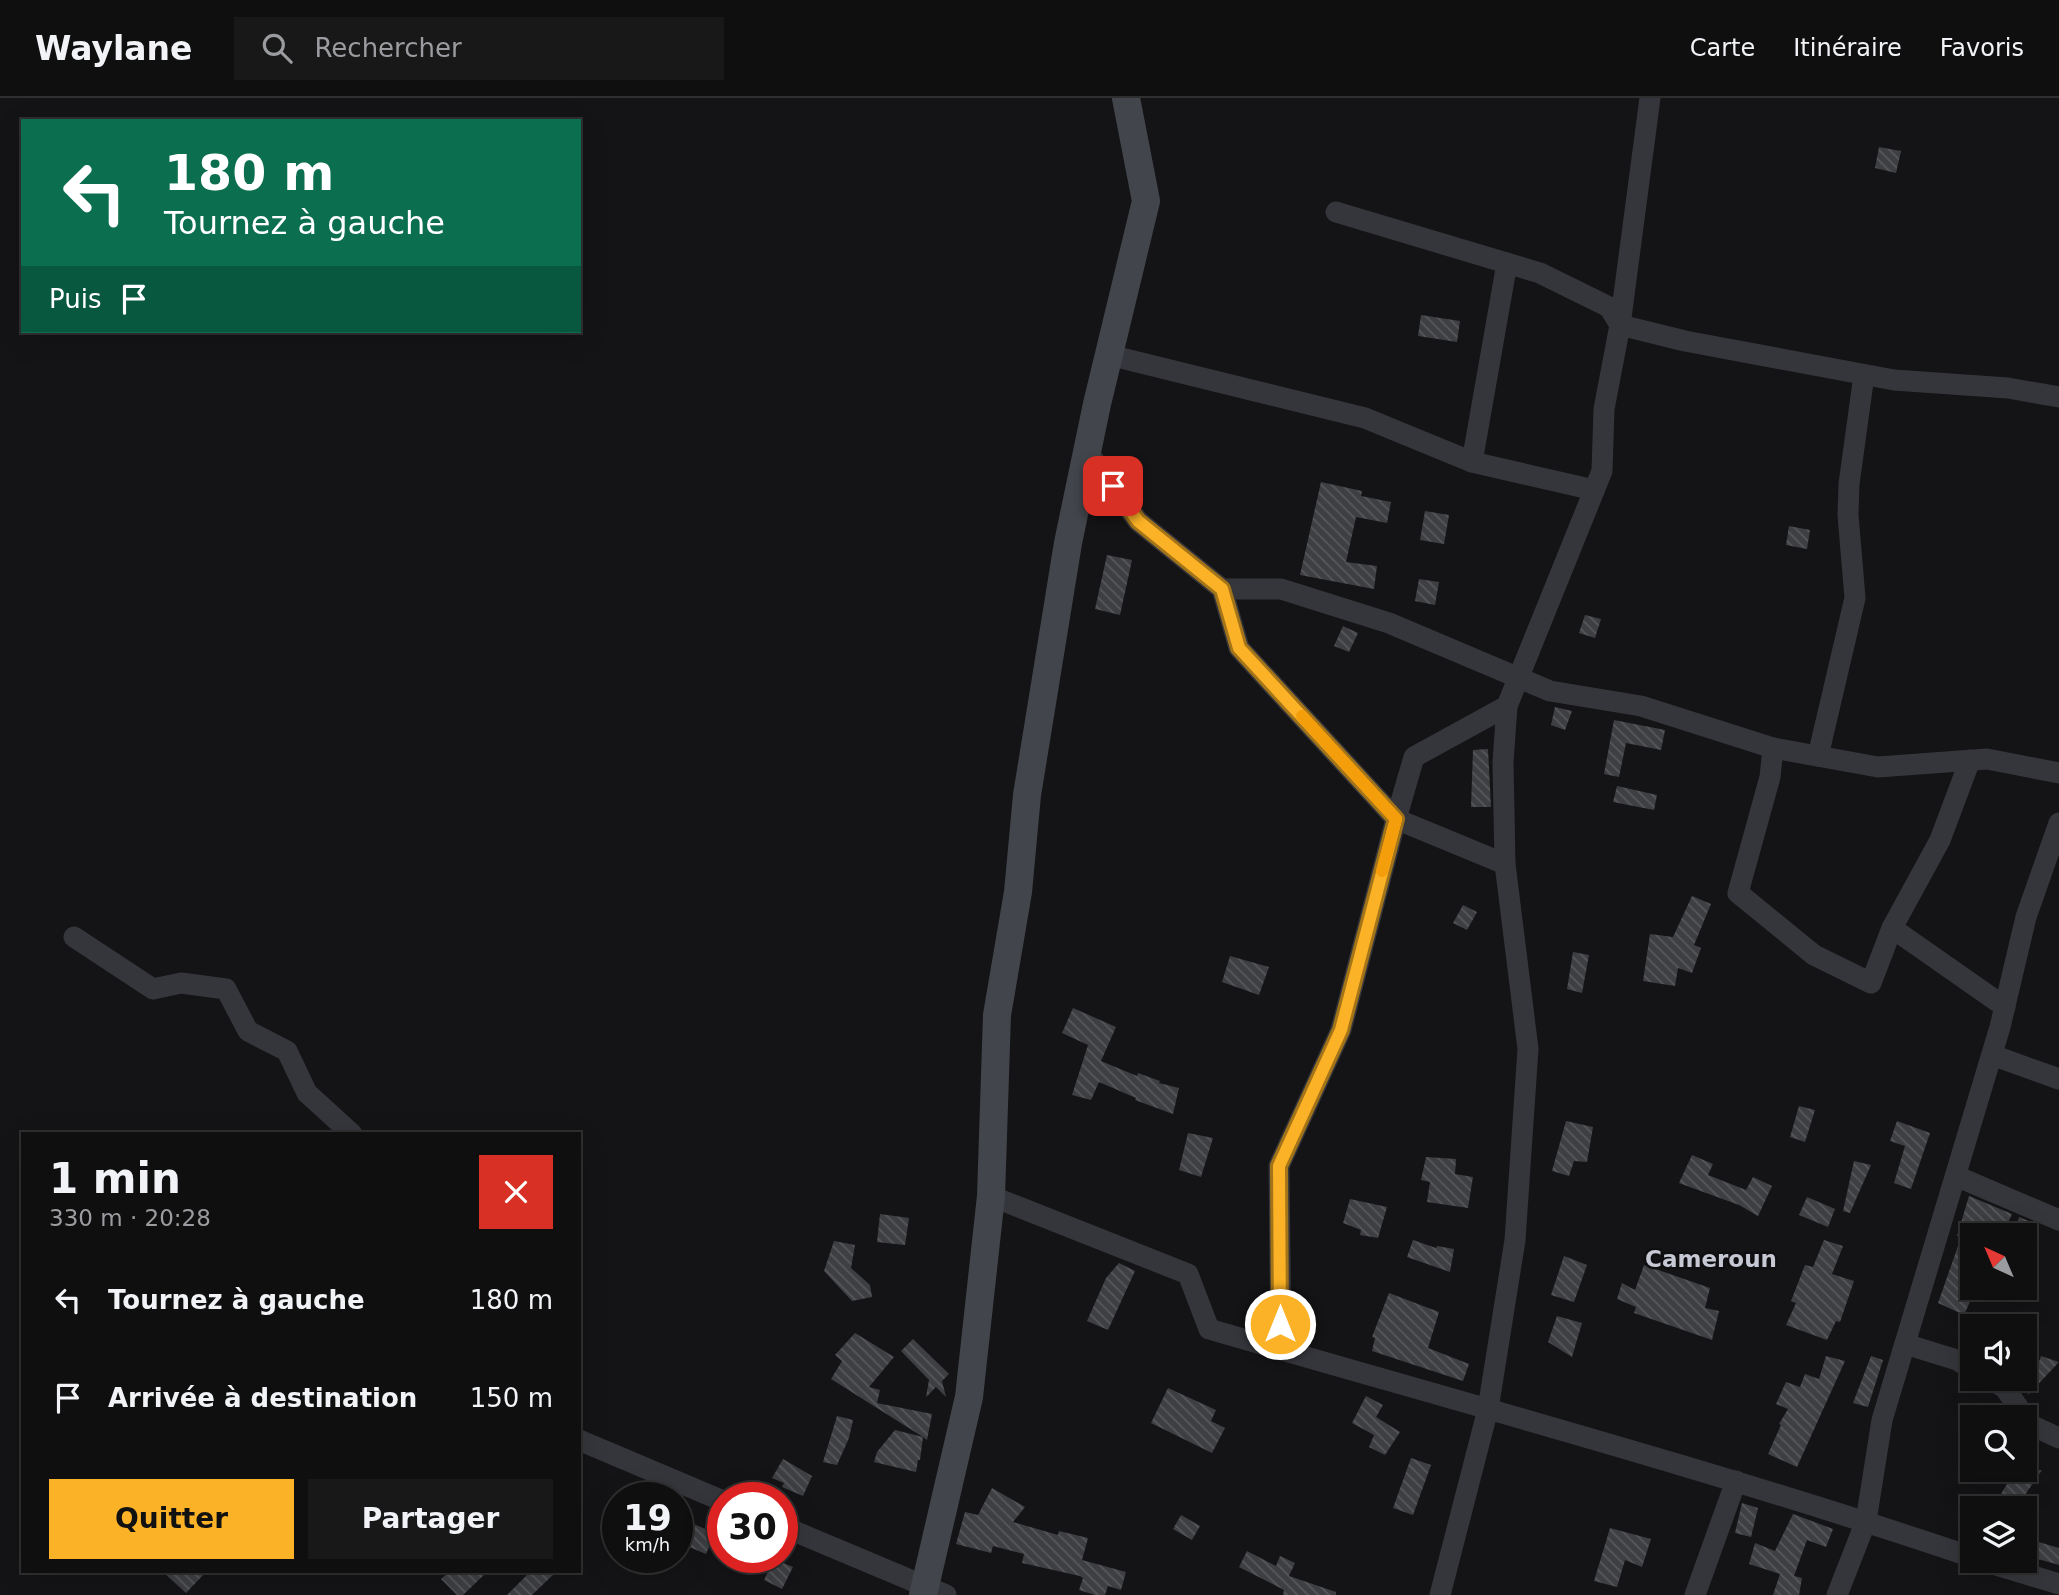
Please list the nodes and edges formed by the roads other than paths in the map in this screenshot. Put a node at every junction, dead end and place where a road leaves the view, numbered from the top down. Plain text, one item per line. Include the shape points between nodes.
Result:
1 (1126, 98) edge
2 (1650, 98) edge
3 (1336, 212) dead end
4 (1507, 263) junction
5 (1620, 326) junction
6 (1109, 355) junction
7 (1864, 375) junction
8 (2059, 397) edge
9 (1087, 452) junction
10 (1472, 462) junction
11 (1594, 490) junction
12 (1222, 589) junction
13 (1518, 679) junction
14 (1507, 706) junction
15 (1773, 748) junction
16 (1818, 756) junction
17 (1970, 760) junction
18 (2059, 773) edge
19 (1396, 819) junction
20 (2059, 823) edge
21 (1505, 864) junction
22 (1892, 928) junction
23 (74, 937) dead end
24 (2005, 1007) junction
25 (1992, 1055) junction
26 (2059, 1079) edge
27 (350, 1132) edge
28 (1956, 1176) junction
29 (991, 1196) junction
30 (2059, 1220) edge
31 (1905, 1344) junction
32 (1281, 1350) junction
33 (1960, 1362) edge
34 (2007, 1391) edge
35 (1488, 1409) junction
36 (2059, 1438) edge
37 (581, 1441) edge
38 (1736, 1481) junction
39 (707, 1494) edge
40 (1866, 1521) junction
41 (798, 1533) edge
42 (1960, 1553) edge
43 (2023, 1573) edge
44 (2059, 1584) edge
45 (931, 1592) edge
46 (1440, 1595) edge
47 (1695, 1595) edge
48 (1837, 1595) edge

1 - 6 main road via 1146,201
2 - 5 street
3 - 4 street
4 - 5 street via 1540,273 1609,307
4 - 10 street
5 - 7 street
5 - 11 street via 1604,409 1602,471
6 - 9 main road
6 - 10 street via 1365,418
7 - 8 street via 2008,387
7 - 16 street via 1849,484 1855,598
9 - 12 street via 1138,521
9 - 29 main road via 1027,795 1018,892 997,1015
10 - 11 street
11 - 13 street
12 - 13 street via 1281,589 1389,623
12 - 19 street via 1239,648
13 - 14 street
13 - 15 street via 1550,691 1641,706
14 - 19 street via 1415,757
14 - 21 street
15 - 16 street
15 - 22 street via 1770,777 1738,893 1814,955 1871,983
16 - 17 street via 1878,767
17 - 18 street
17 - 22 street via 1940,840
19 - 21 street
19 - 32 street via 1341,1030 1279,1166
20 - 24 street via 2026,917
21 - 35 street via 1528,1049 1515,1240
22 - 24 street
23 - 27 street via 153,989 181,983 226,989 248,1031 287,1051 307,1093
24 - 25 street
25 - 26 street
25 - 28 street
28 - 30 street
28 - 31 street
29 - 32 street via 1188,1275 1209,1328
29 - 45 main road via 969,1397
31 - 33 street
31 - 40 street via 1882,1420
32 - 35 street
34 - 36 street via 2033,1426
35 - 38 street
35 - 46 street
37 - 39 street
38 - 40 street
38 - 47 street
40 - 42 street
40 - 48 street
41 - 45 street
43 - 44 street

